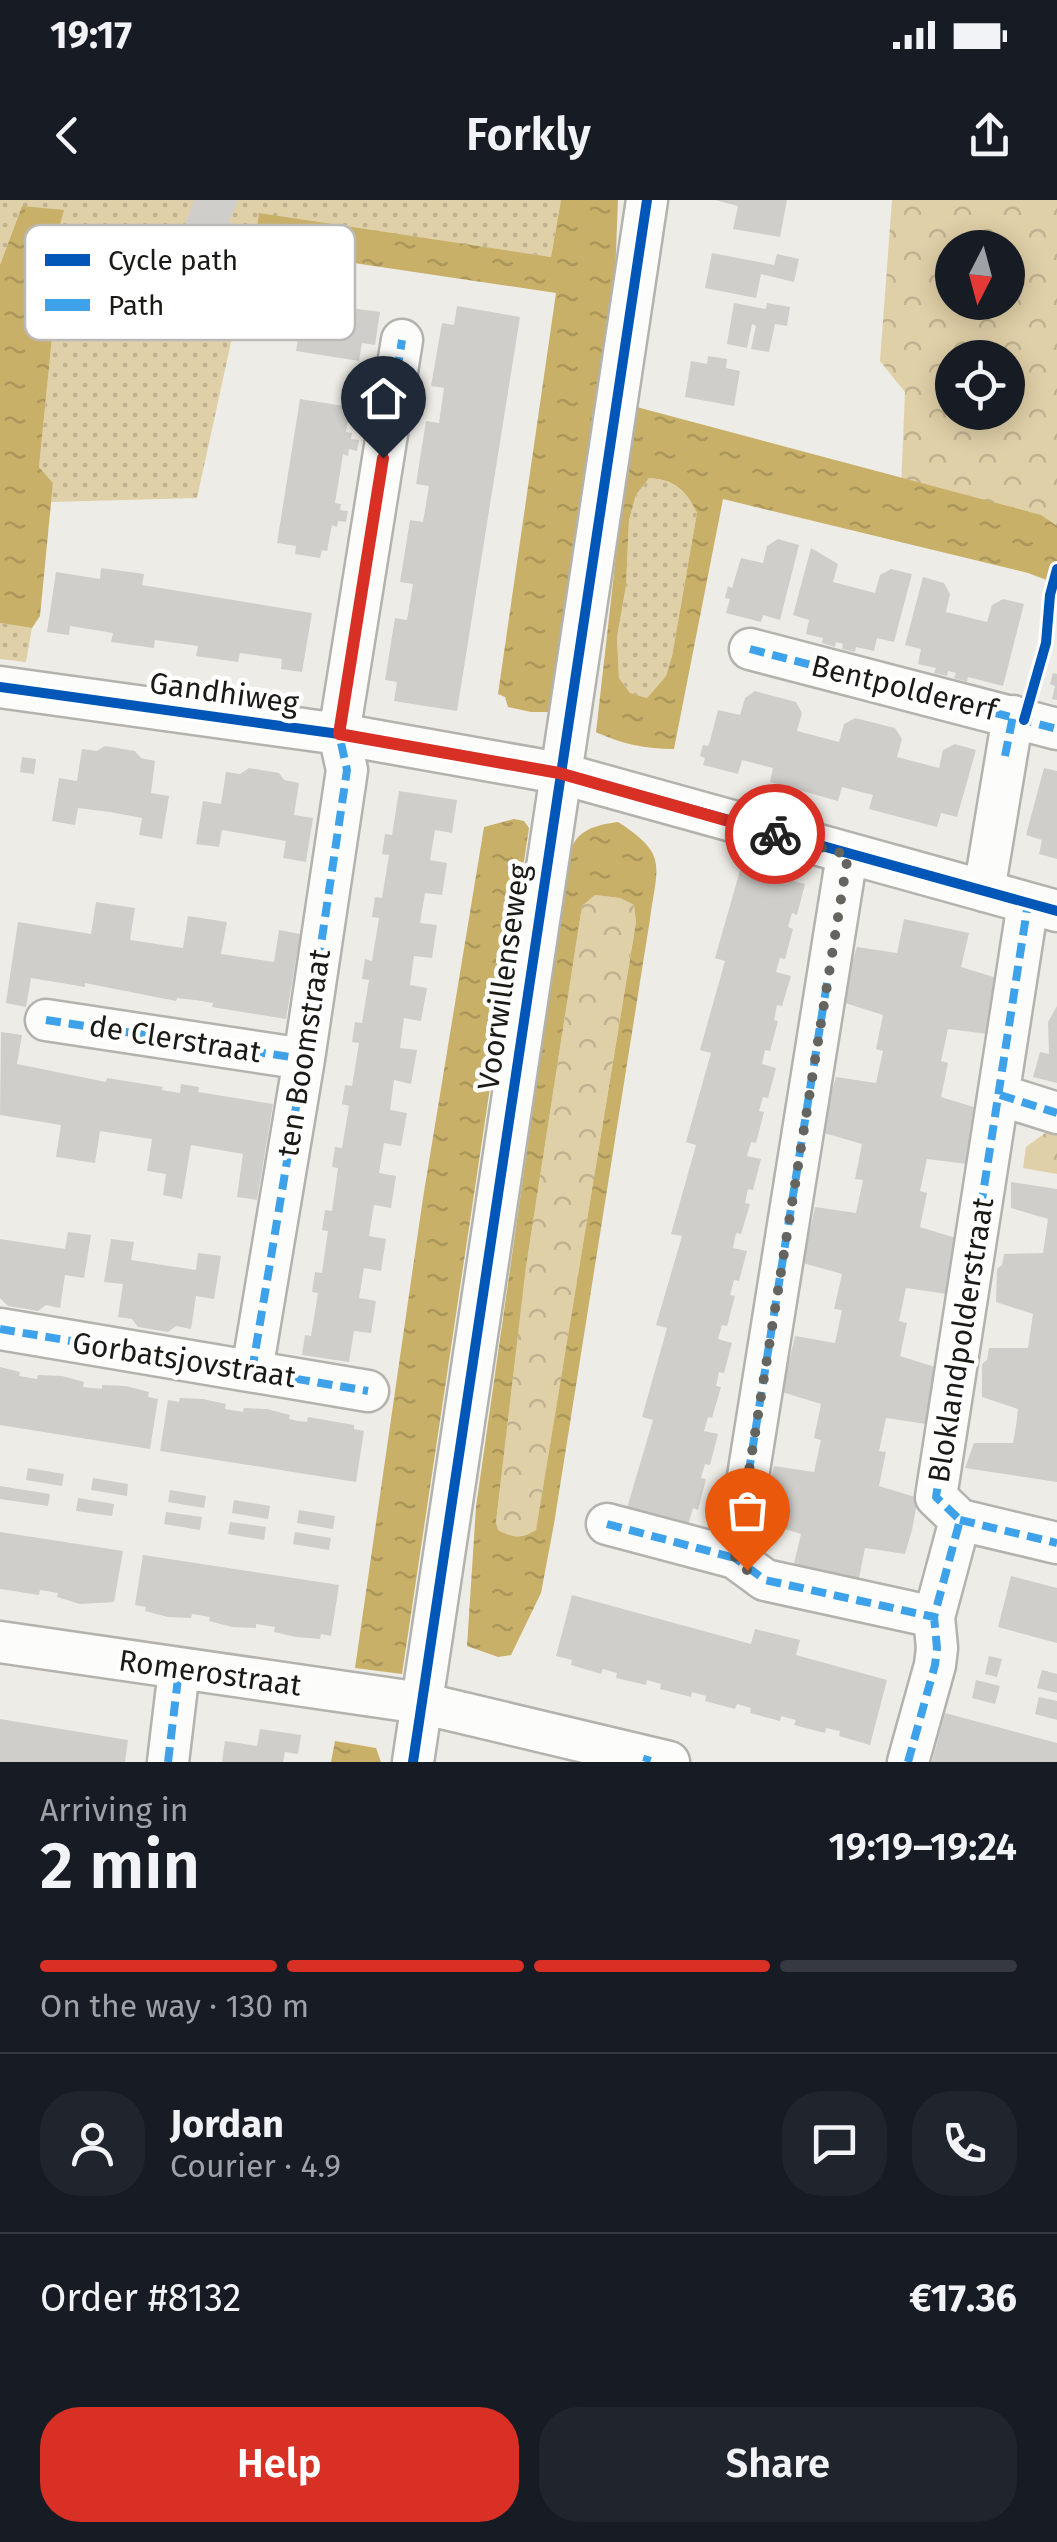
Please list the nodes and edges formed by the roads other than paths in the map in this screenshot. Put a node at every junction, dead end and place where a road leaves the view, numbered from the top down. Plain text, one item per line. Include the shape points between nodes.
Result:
1 (647, 200) edge
2 (402, 340) dead end
3 (750, 648) dead end
4 (0, 688) edge
5 (1012, 716) junction
6 (1057, 730) edge
7 (339, 734) junction
8 (559, 773) junction
9 (848, 855) junction
10 (984, 891) junction
11 (1043, 907) edge
12 (46, 1020) dead end
13 (304, 1059) junction
14 (1000, 1095) junction
15 (1057, 1113) edge
16 (0, 1329) edge
17 (252, 1372) junction
18 (368, 1390) dead end
19 (960, 1520) junction
20 (607, 1524) dead end
21 (1057, 1543) edge
22 (735, 1558) junction
23 (934, 1618) junction
24 (0, 1642) edge
25 (179, 1670) junction
26 (421, 1703) junction
27 (654, 1760) edge
28 (168, 1762) edge
29 (413, 1762) edge
30 (908, 1762) edge

1 - 8 street, Voorwillenseweg
2 - 7 street, ten Boomstraat
3 - 5 street, Bentpoldererf
4 - 7 street, Gandhiweg
5 - 6 street, Bentpoldererf
5 - 10 street
7 - 8 street, Gandhiweg
7 - 13 street, ten Boomstraat via 347,770
8 - 9 street, Gandhiweg
8 - 26 street, Voorwillenseweg
9 - 10 street, Gandhiweg
9 - 22 street
10 - 11 street, Gandhiweg
11 - 14 street, Bloklandpolderstraat
12 - 13 street, de Clerstraat
13 - 17 street, ten Boomstraat
14 - 15 street
14 - 19 street, Bloklandpolderstraat via 936,1498
16 - 17 street, Gorbatsjovstraat
17 - 18 street, Gorbatsjovstraat
19 - 21 street
19 - 23 street, Bloklandpolderstraat
20 - 22 street
22 - 23 street via 764,1580
23 - 30 street, Bloklandpolderstraat via 934,1665
24 - 25 street, Romerostraat
25 - 26 street, Romerostraat
25 - 28 street
26 - 27 street, Romerostraat
26 - 29 street, Voorwillenseweg

